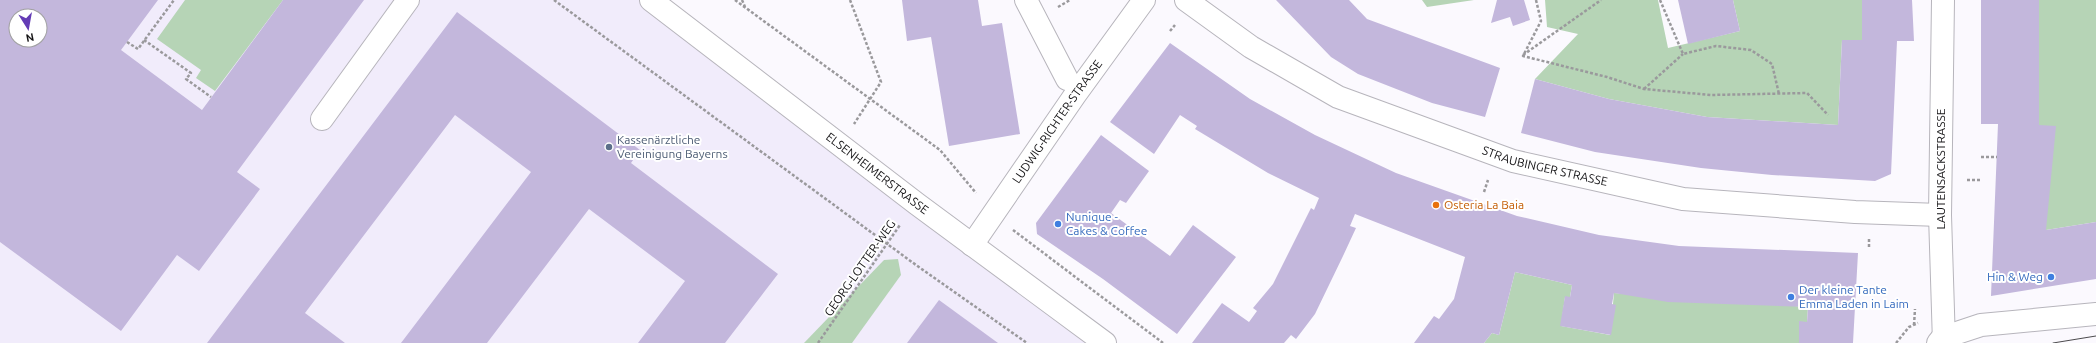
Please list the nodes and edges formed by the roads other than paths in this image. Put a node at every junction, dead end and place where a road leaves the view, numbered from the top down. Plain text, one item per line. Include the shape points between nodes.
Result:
1 (408, 0) edge
2 (651, 0) edge
3 (1026, 0) edge
4 (1144, 0) edge
5 (1186, 0) edge
6 (1943, 0) edge
7 (1067, 80) dead end
8 (322, 119) dead end
9 (1940, 215) junction
10 (972, 245) junction
11 (2096, 314) edge
12 (1941, 341) edge
13 (1105, 343) edge

1 - 8 street
2 - 10 street, ELSENHEIMERSTRASSE
3 - 7 street
4 - 10 street, LUDWIG-RICHTER-STRASSE
5 - 9 street, STRAUBINGER STRASSE via 1251,47 1338,97 1513,161 1683,199 1855,212
6 - 9 street, LAUTENSACKSTRASSE
9 - 12 street, LAUTENSACKSTRASSE
10 - 13 street, ELSENHEIMERSTRASSE
11 - 12 street via 1981,325

